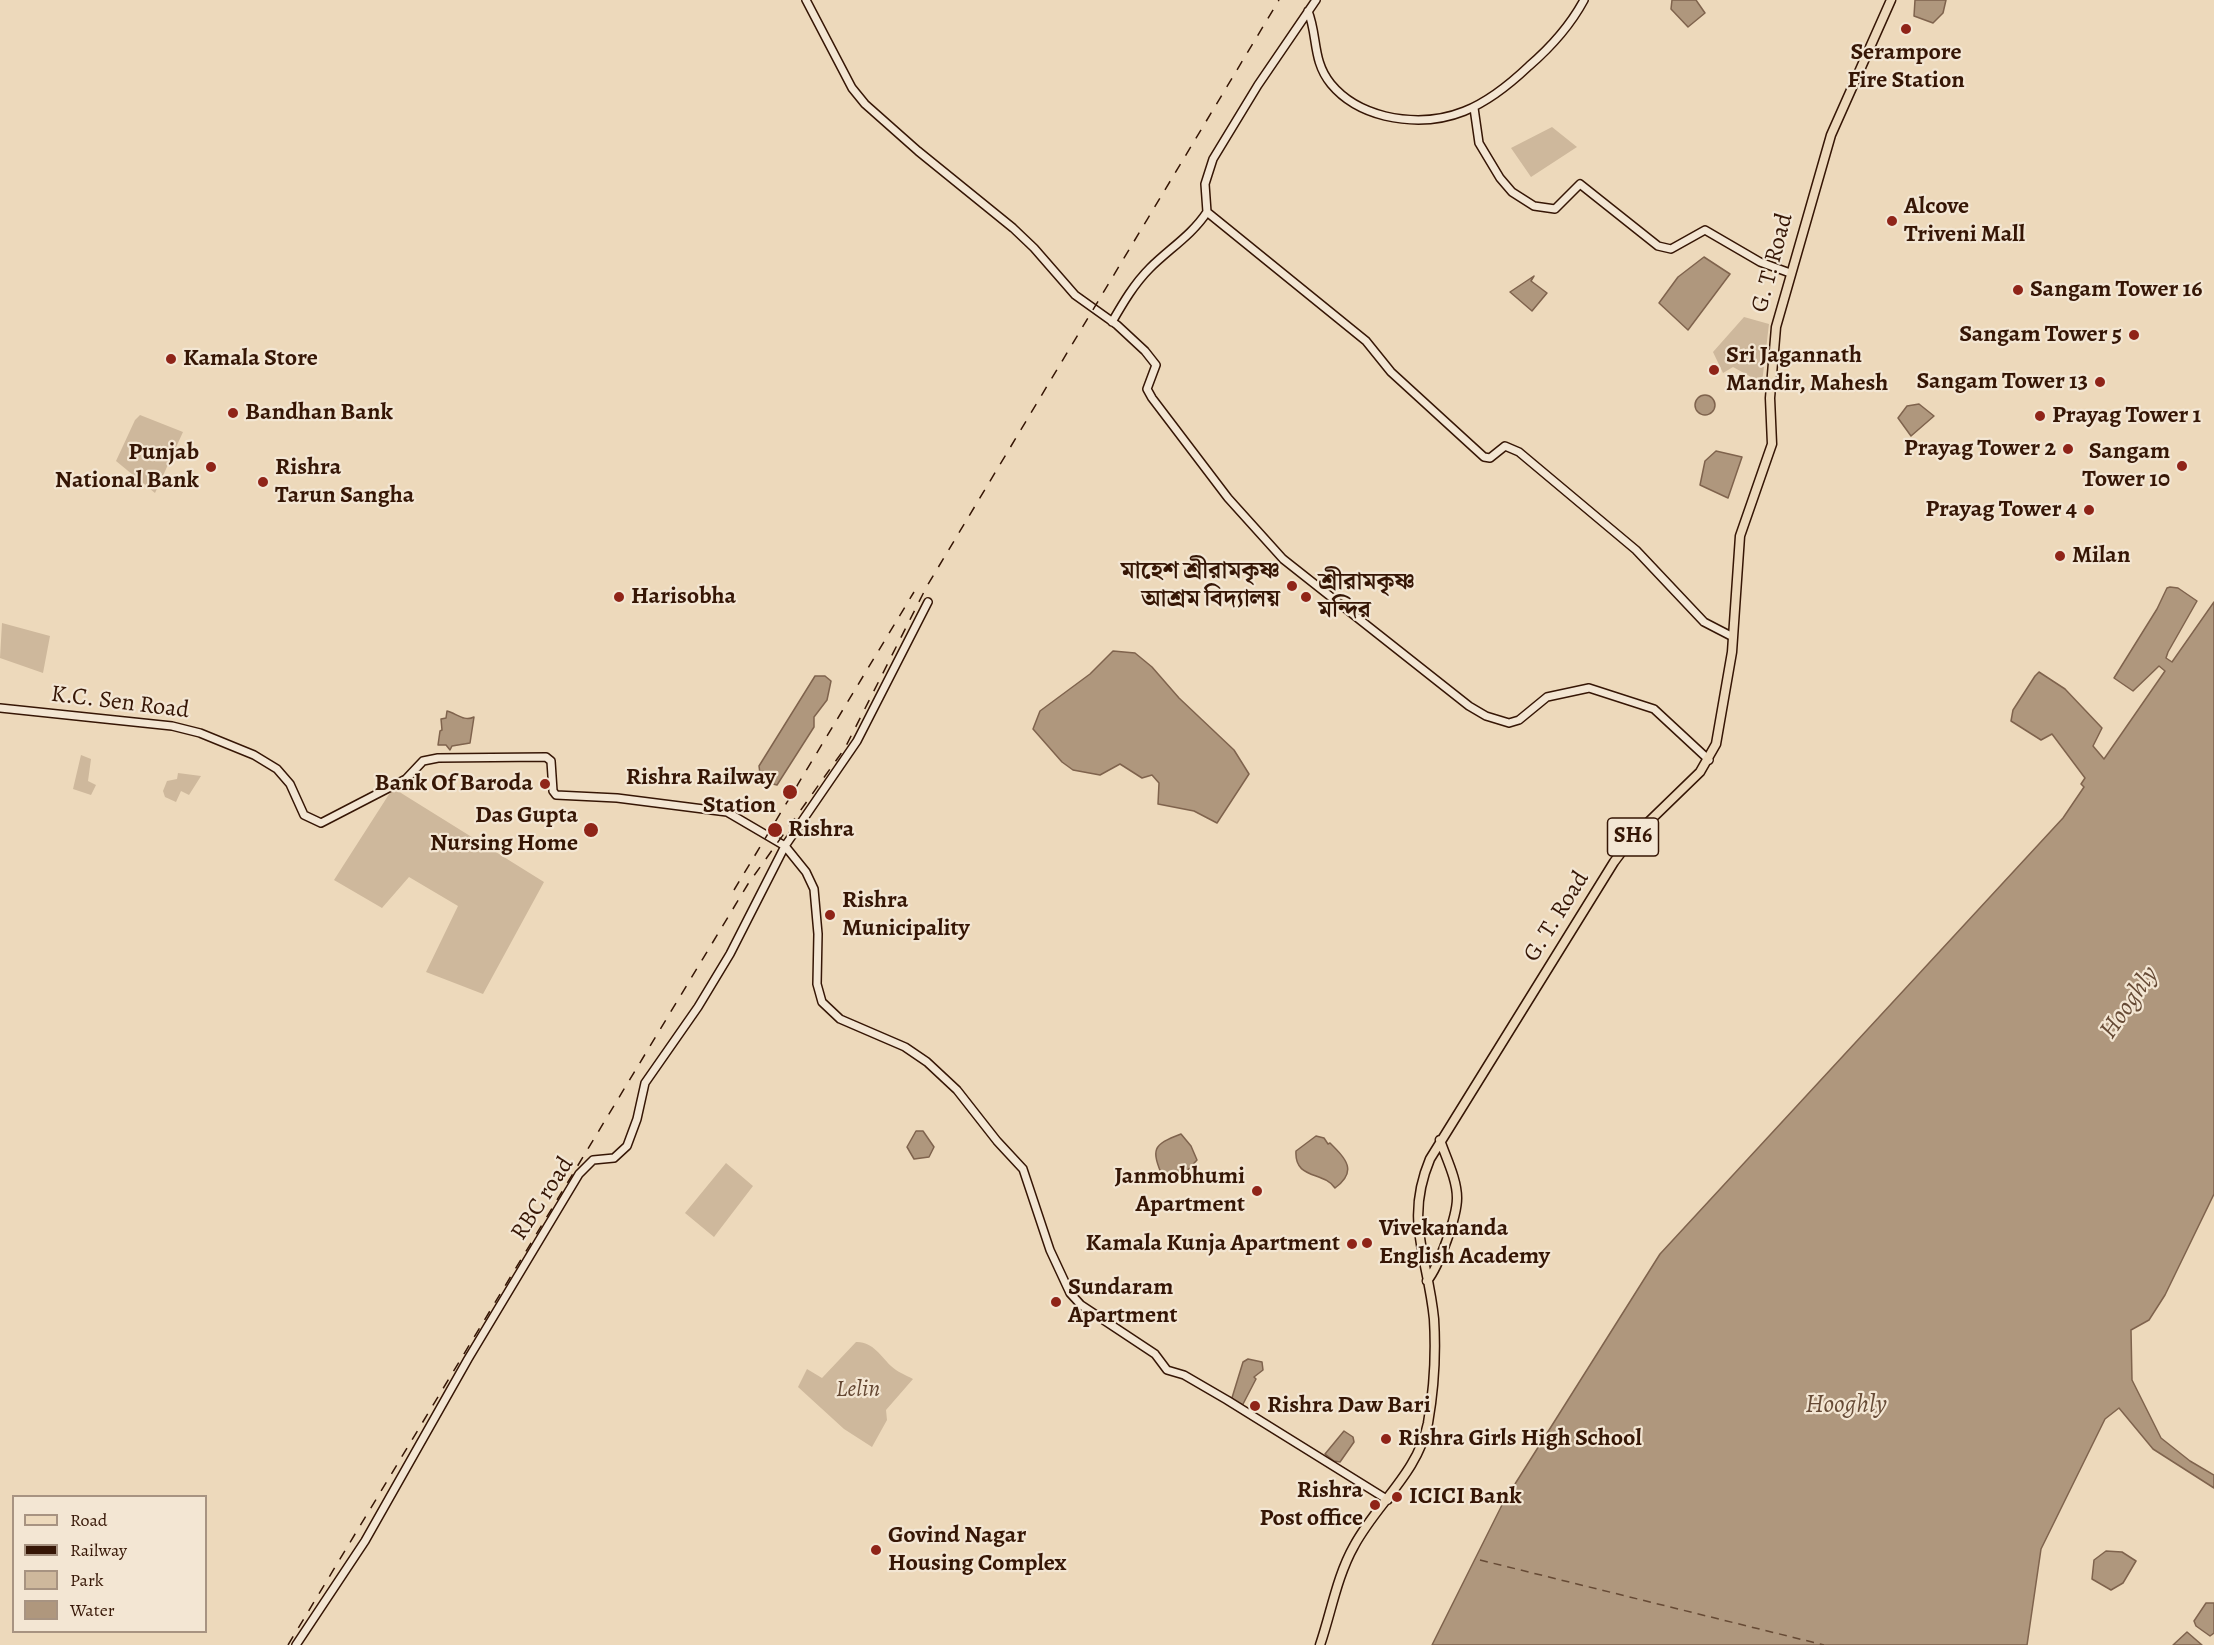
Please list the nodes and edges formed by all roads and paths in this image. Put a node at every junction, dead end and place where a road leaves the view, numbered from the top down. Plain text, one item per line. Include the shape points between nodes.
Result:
1 (806, 0) edge
2 (1316, 0) edge
3 (1584, 0) edge
4 (1890, 0) edge
5 (1308, 11) junction
6 (1474, 108) junction
7 (1207, 212) junction
8 (1790, 273) junction
9 (1112, 322) junction
10 (928, 602) dead end
11 (1733, 637) junction
12 (0, 708) edge
13 (1709, 759) junction
14 (785, 846) junction
15 (1440, 1140) junction
16 (1427, 1281) junction
17 (1388, 1500) junction
18 (296, 1645) edge
19 (1320, 1645) edge

1 - 9 street via 852,88 865,104 1013,228 1083,303
2 - 5 street
3 - 6 street via 1538,58 1493,97
4 - 8 main road, G. T. Road / SH6 via 1831,135
5 - 6 street via 1315,53 1325,75 1341,93 1368,111 1407,120 1455,116
5 - 7 street via 1213,159 1206,178
6 - 8 street via 1479,143 1500,178 1512,192 1534,206 1555,209 1580,184 1658,246 1671,249 1705,230 1760,262
7 - 9 street via 1187,236 1148,270 1127,295
7 - 11 street via 1366,341 1391,372 1484,457 1490,458 1505,446 1519,452 1636,550 1704,621
8 - 11 main road, G. T. Road / SH6 via 1774,336 1772,444 1745,517 1738,549
9 - 13 street via 1156,365 1148,389 1152,398 1269,545 1450,693 1486,716 1509,723 1519,720 1547,697 1589,688 1654,709
10 - 14 street, RBC road via 845,762
11 - 13 main road, G. T. Road / SH6 via 1718,732
12 - 14 street, K.C. Sen Road via 172,726 200,733 277,769 290,784 304,815 318,823 405,780 427,759 544,757 551,761 556,795 617,798 728,812
13 - 15 main road, G. T. Road / SH6 via 1629,841 1614,862
14 - 17 street via 814,889 817,984 822,1002 840,1018 905,1047 957,1090 1023,1168 1050,1250 1070,1293 1155,1354 1166,1369 1227,1400
14 - 18 street, RBC road via 730,954 645,1083 627,1146 614,1158 593,1160 579,1174 365,1541
15 - 16 main road, G. T. Road / SH6 via 1422,1178 1416,1209
15 - 16 main road via 1456,1188 1456,1205 1436,1267
16 - 17 main road, G. T. Road / SH6 via 1435,1340 1428,1424 1414,1461
17 - 19 main road, G. T. Road / SH6 via 1348,1557

